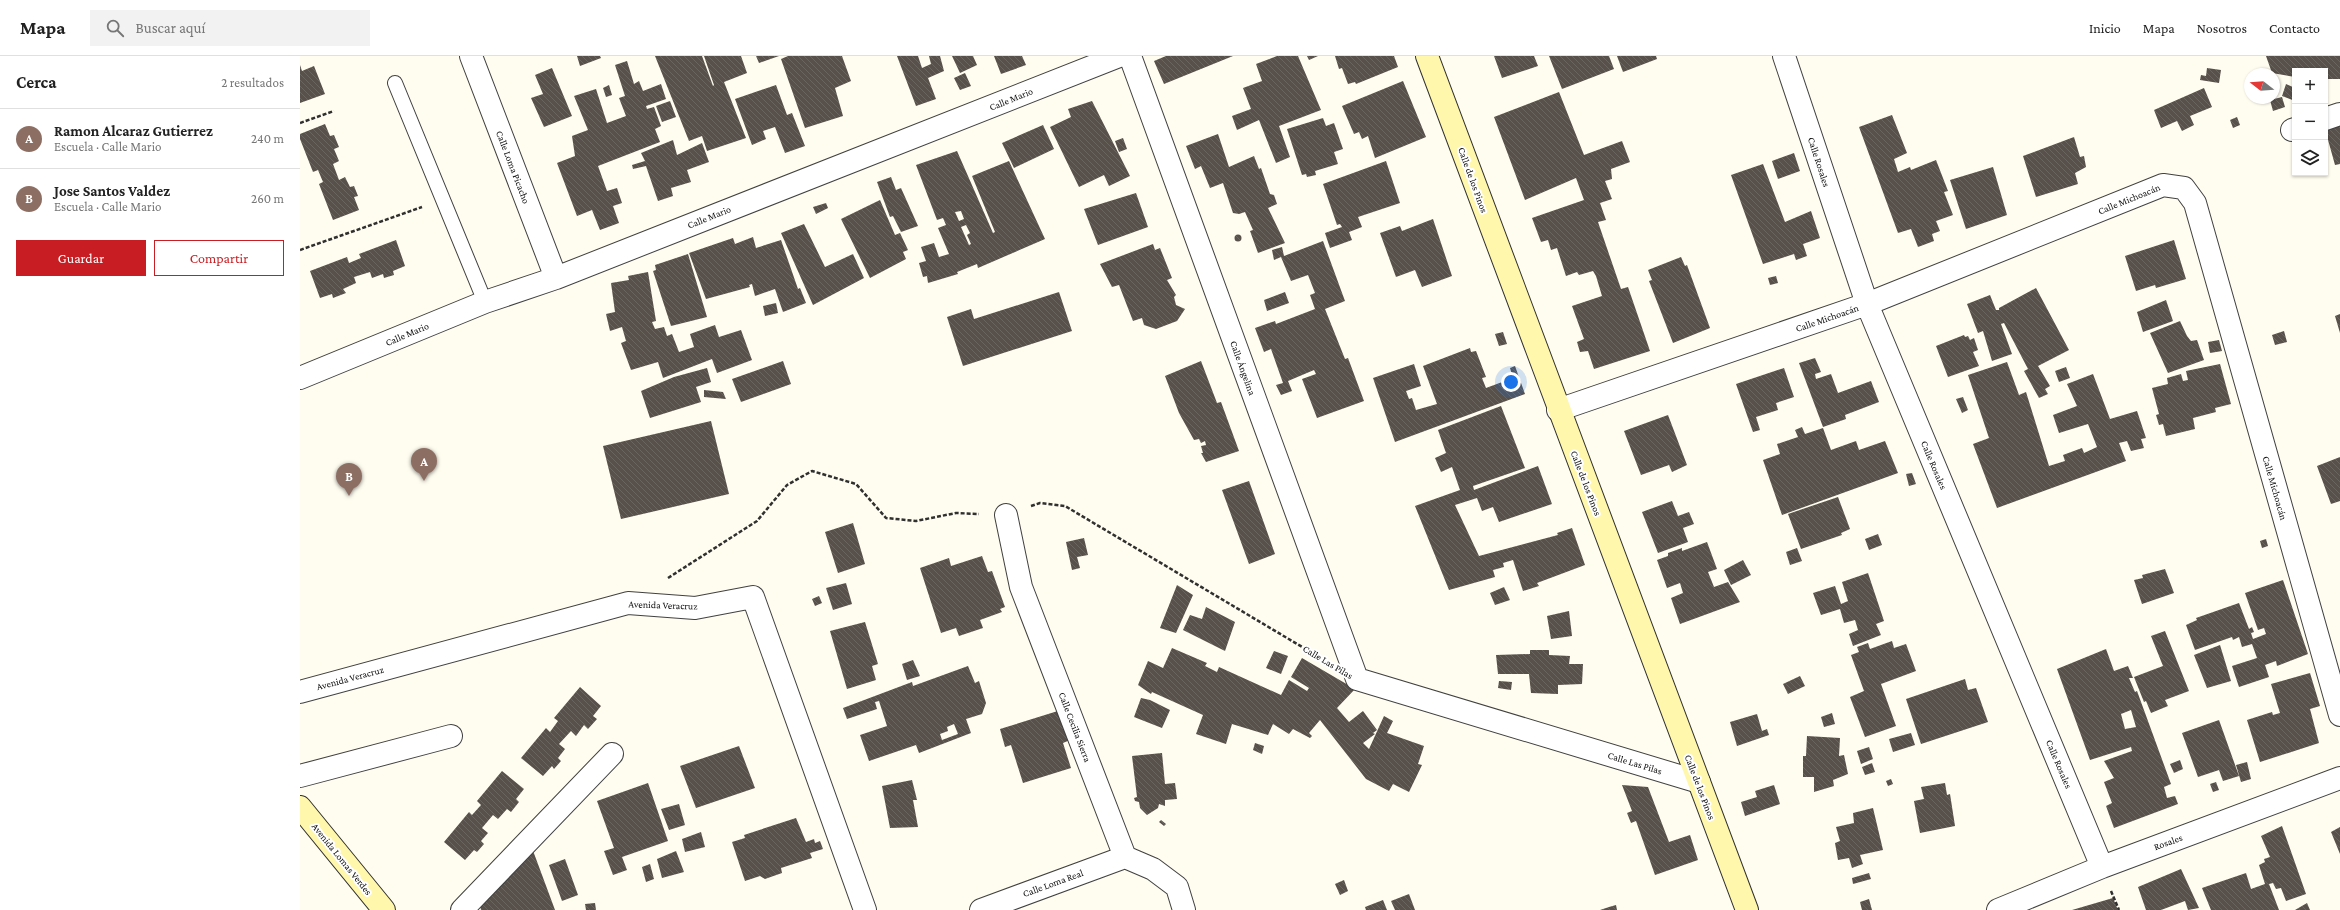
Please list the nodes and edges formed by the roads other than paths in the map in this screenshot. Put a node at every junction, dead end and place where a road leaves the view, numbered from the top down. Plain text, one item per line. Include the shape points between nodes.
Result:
1 (471, 56) edge
2 (1119, 56) edge
3 (1130, 56) edge
4 (1427, 56) edge
5 (1784, 56) edge
6 (395, 83) dead end
7 (2340, 114) edge
8 (2328, 118) edge
9 (556, 278) junction
10 (485, 302) junction
11 (1867, 304) junction
12 (300, 378) edge
13 (1558, 410) junction
14 (1006, 515) road end
15 (1357, 679) joint
16 (300, 692) edge
17 (2340, 715) edge
18 (451, 736) dead end
19 (612, 754) dead end
20 (300, 776) edge
21 (2340, 778) edge
22 (1699, 782) junction
23 (300, 807) edge
24 (1125, 857) junction
25 (2102, 867) junction
26 (384, 910) edge
27 (462, 910) edge
28 (865, 910) edge
29 (981, 910) edge
30 (1184, 910) edge
31 (1747, 910) edge
32 (1998, 910) edge

1 - 9 street, Calle Loma Picacho
2 - 9 street, Calle Mario
3 - 15 street, Calle Ángelina
4 - 13 street, Calle de los Pinos
5 - 11 street, Calle Rosales
6 - 10 lane
7 - 8 street
9 - 10 street, Calle Mario
10 - 12 street, Calle Mario
11 - 13 street, Calle Michoacán
11 - 17 street, Calle Michoacán via 2163,185 2184,188 2195,203
11 - 25 street, Calle Rosales
13 - 22 street, Calle de los Pinos
14 - 24 street, Calle Cecilia Sierra via 1021,587
15 - 22 street, Calle Las Pilas
16 - 28 street, Avenida Veracruz via 628,603 695,608 753,597
18 - 20 street
19 - 27 street
21 - 25 street, Rosales
22 - 31 street, Calle de los Pinos
23 - 26 street, Avenida Lomas Verdes
24 - 29 street, Calle Loma Real
24 - 30 street via 1153,869 1177,887
25 - 32 street, Rosales

